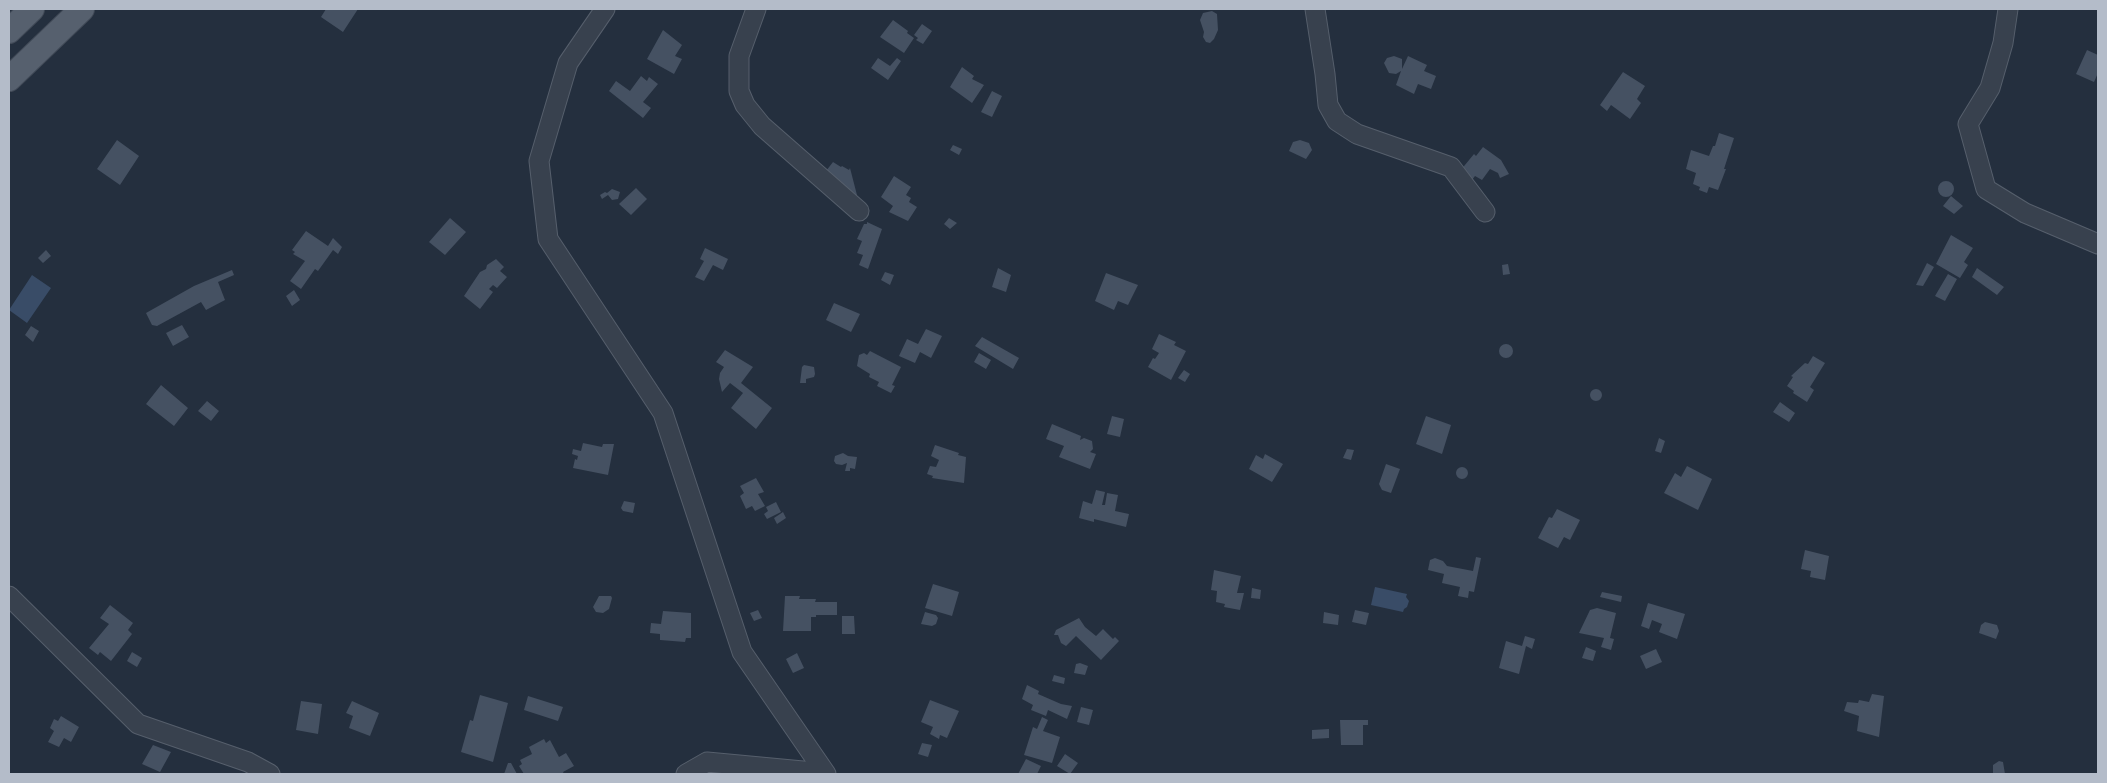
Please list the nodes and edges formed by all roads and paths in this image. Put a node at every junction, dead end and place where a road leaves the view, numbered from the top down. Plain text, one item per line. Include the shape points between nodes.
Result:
1 (32, 9) edge
2 (82, 9) edge
3 (605, 9) edge
4 (756, 9) edge
5 (1315, 9) edge
6 (2008, 9) edge
7 (9, 31) edge
8 (9, 79) edge
9 (860, 211) dead end
10 (1485, 212) dead end
11 (2098, 244) edge
12 (9, 596) edge
13 (270, 774) edge
14 (686, 774) edge
15 (825, 774) edge

1 - 7 main road
2 - 8 main road
3 - 15 street via 568,63 539,161 548,239 664,413 742,652
4 - 9 street via 739,56 739,91 745,105 762,126
5 - 10 street via 1328,105 1336,121 1357,134 1451,168
6 - 11 street via 2004,43 1990,88 1968,124 1986,189 2025,213
12 - 13 street via 138,724 248,762
14 - 15 street via 707,762

